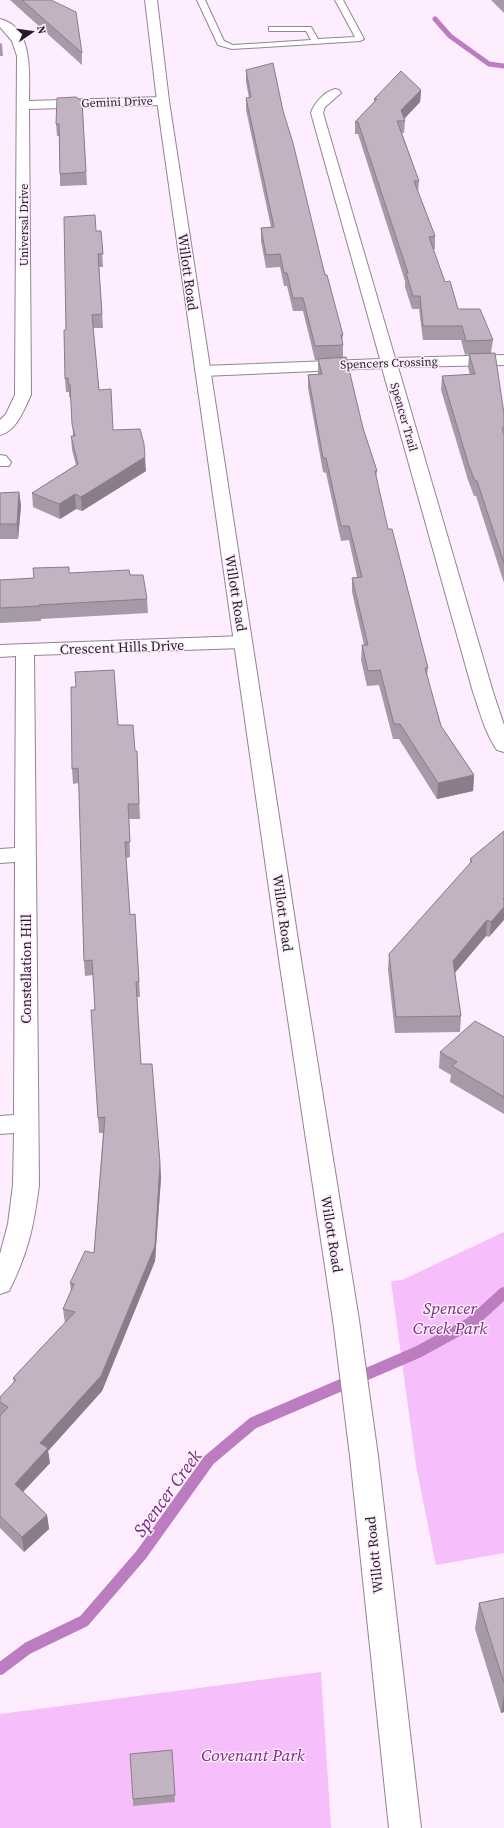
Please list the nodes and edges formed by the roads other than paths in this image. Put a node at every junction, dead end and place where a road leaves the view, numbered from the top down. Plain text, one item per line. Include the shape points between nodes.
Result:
1 (151, 0) edge
2 (201, 0) edge
3 (339, 0) edge
4 (0, 22) edge
5 (272, 29) dead end
6 (316, 42) junction
7 (335, 93) dead end
8 (163, 100) junction
9 (23, 105) junction
10 (504, 360) edge
11 (389, 363) junction
12 (202, 371) junction
13 (0, 430) edge
14 (243, 642) junction
15 (26, 650) junction
16 (0, 651) edge
17 (504, 746) edge
18 (26, 855) junction
19 (0, 856) edge
20 (26, 1123) junction
21 (0, 1125) edge
22 (0, 1283) edge
23 (406, 1828) edge

1 - 8 street, Willott Road
2 - 6 lane via 221,43 226,46
3 - 6 lane via 360,38
4 - 9 street, Universal Drive via 14,33 22,48
5 - 6 lane via 308,29
7 - 11 street, Spencer Trail via 319,106 317,112
8 - 9 street, Gemini Drive
8 - 12 street, Willott Road
9 - 13 street, Universal Drive via 23,395 12,416
10 - 11 street, Spencers Crossing
11 - 12 street, Spencers Crossing
11 - 17 street, Spencer Trail via 483,692
12 - 14 street, Willott Road
14 - 15 street, Crescent Hills Drive
14 - 23 street, Willott Road via 346,1320
15 - 16 street, Crescent Hills Drive
15 - 18 street, Constellation Hill
18 - 19 street
18 - 20 street, Constellation Hill
20 - 21 street
20 - 22 street, Constellation Hill via 26,1185 22,1227 10,1266

